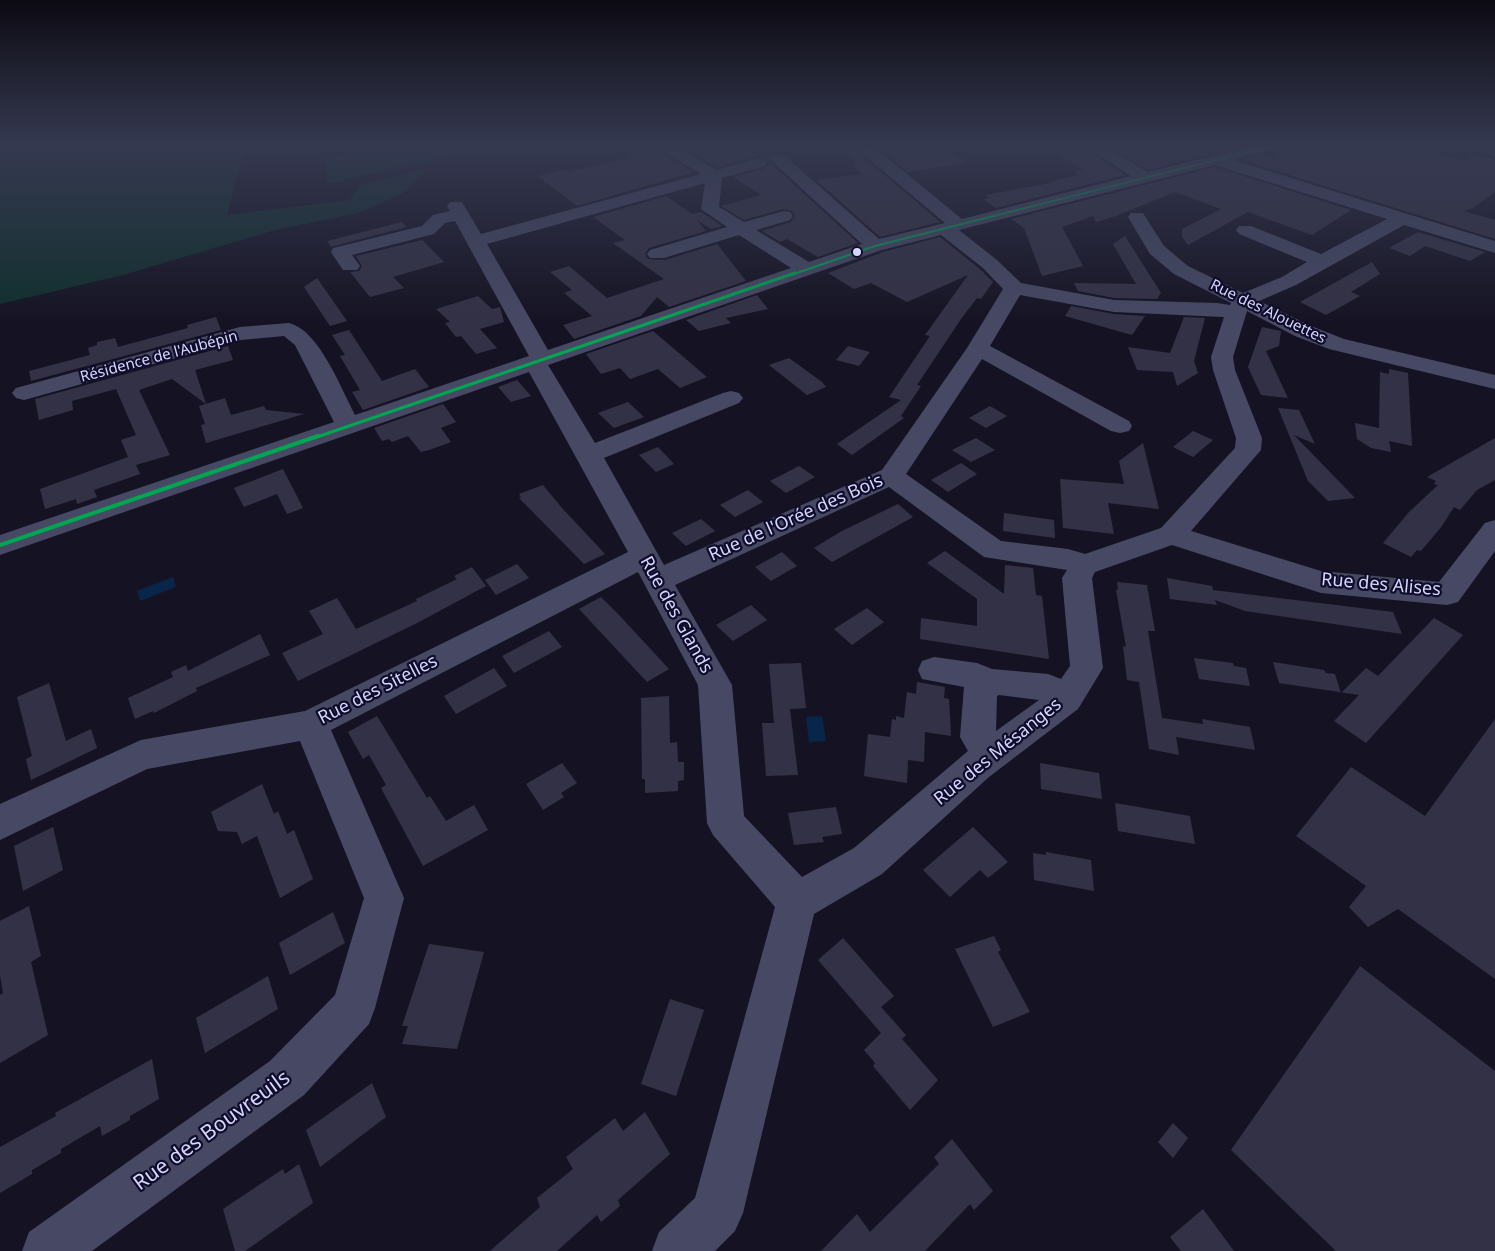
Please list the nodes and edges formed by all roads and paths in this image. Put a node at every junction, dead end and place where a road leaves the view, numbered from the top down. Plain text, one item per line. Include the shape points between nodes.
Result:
1 (609, 204) edge
2 (711, 204) edge
3 (829, 204) edge
4 (929, 204) edge
5 (1036, 204) edge
6 (1353, 204) edge
7 (784, 216) dead end
8 (1137, 217) dead end
9 (1401, 219) junction
10 (951, 226) junction
11 (742, 230) junction
12 (1245, 230) dead end
13 (478, 241) junction
14 (875, 246) junction
15 (1495, 247) edge
16 (657, 255) dead end
17 (1322, 261) junction
18 (350, 266) dead end
19 (806, 269) junction
20 (1014, 288) junction
21 (1239, 306) junction
22 (978, 348) junction
23 (538, 361) junction
24 (1495, 382) edge
25 (24, 393) dead end
26 (731, 398) dead end
27 (349, 426) junction
28 (1120, 426) dead end
29 (590, 455) junction
30 (891, 476) junction
31 (1495, 530) edge
32 (1171, 535) junction
33 (0, 545) edge
34 (1085, 565) junction
35 (651, 568) junction
36 (934, 670) dead end
37 (990, 684) junction
38 (1066, 699) junction
39 (311, 724) junction
40 (991, 756) junction
41 (0, 824) edge
42 (797, 902) junction
43 (48, 1251) edge
44 (678, 1251) edge

1 - 13 street
2 - 11 street via 710,209
3 - 14 street
4 - 10 street
5 - 10 street
6 - 9 street
7 - 11 street
8 - 21 street, Rue des Alouettes via 1157,250
9 - 15 street
9 - 17 street
10 - 14 street
10 - 20 street
11 - 16 street
11 - 19 street
12 - 17 street
13 - 18 street, Rue des Glands via 459,210 439,219 428,230 340,252
13 - 23 street, Rue des Glands
14 - 19 street
17 - 21 street
19 - 23 street
20 - 21 street via 1114,306
20 - 22 street, Rue de l'Orée des Bois
21 - 24 street, Rue des Alouettes via 1336,344
21 - 32 street via 1222,357 1249,438 1248,450
22 - 28 street
22 - 30 street, Rue de l'Orée des Bois
23 - 27 street
23 - 29 street, Rue des Glands
25 - 27 street, Résidence de l'Aubépin via 240,334 289,329 304,341
26 - 29 street
27 - 33 street
29 - 35 street, Rue des Glands
30 - 34 street via 994,550 1068,559
30 - 35 street, Rue de l'Orée des Bois
31 - 32 street, Rue des Alises via 1447,594 1321,582
32 - 34 street
34 - 38 street, Rue des Mésanges via 1077,578 1087,668
35 - 39 street, Rue des Sitelles
35 - 42 street, Rue des Glands via 715,685 726,823
36 - 37 street via 977,676
37 - 38 street via 995,681 1048,688
37 - 40 street via 980,689 978,737
38 - 40 street, Rue des Mésanges
39 - 41 street, Rue des Sitelles via 141,755
39 - 43 street, Rue des Bouvreuils via 384,898 353,1008 287,1078
40 - 42 street, Rue des Mésanges via 868,861
42 - 44 street via 717,1213

